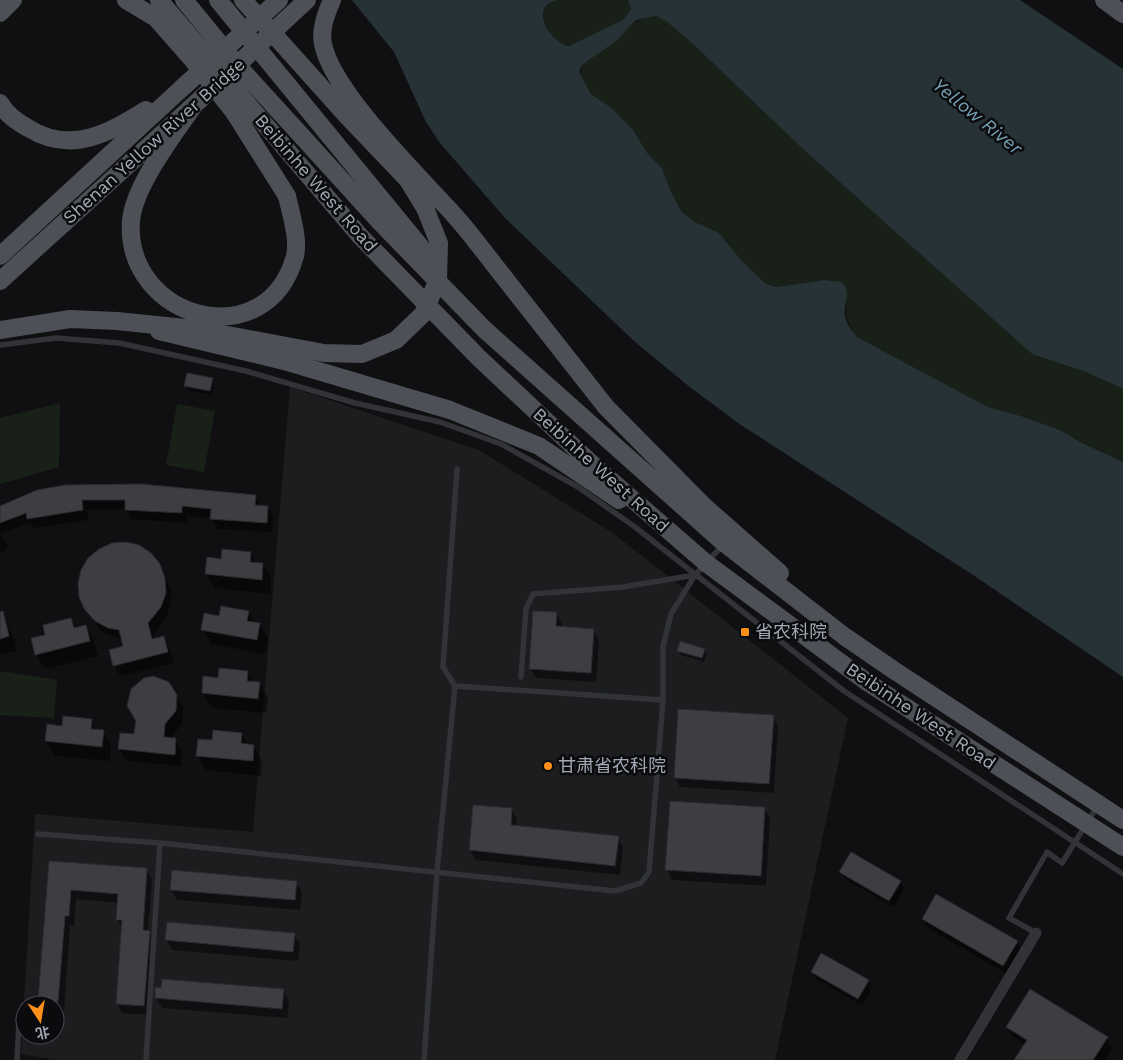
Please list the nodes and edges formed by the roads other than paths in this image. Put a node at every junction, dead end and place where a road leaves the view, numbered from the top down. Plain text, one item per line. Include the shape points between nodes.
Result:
1 (13, 0) edge
2 (126, 0) edge
3 (159, 0) edge
4 (184, 0) edge
5 (243, 0) edge
6 (279, 0) edge
7 (307, 0) edge
8 (332, 0) edge
9 (1104, 0) edge
10 (222, 5) edge
11 (0, 13) edge
12 (1123, 14) edge
13 (173, 16) junction
14 (191, 58) junction
15 (182, 88) junction
16 (0, 102) edge
17 (194, 105) junction
18 (234, 112) junction
19 (277, 139) junction
20 (0, 256) edge
21 (0, 281) edge
22 (117, 321) junction
23 (0, 330) edge
24 (485, 330) junction
25 (0, 344) edge
26 (456, 469) dead end
27 (678, 539) junction
28 (724, 543) junction
29 (700, 569) junction
30 (844, 636) junction
31 (521, 677) dead end
32 (455, 686) junction
33 (663, 700) junction
34 (1098, 806) junction
35 (1123, 820) edge
36 (1086, 825) junction
37 (38, 834) dead end
38 (160, 843) junction
39 (1075, 843) junction
40 (1123, 847) edge
41 (437, 872) junction
42 (1123, 874) edge
43 (1036, 933) joint
44 (18, 1045) edge
45 (17, 1060) edge
46 (146, 1060) edge
47 (424, 1060) edge
48 (960, 1060) edge

1 - 11 main road
2 - 14 main road via 156,18
3 - 13 main road, Beibinhe West Road
4 - 24 main road, Beibinhe West Road via 238,66 372,213
5 - 22 main road, bridge via 408,180 425,208 439,243 438,280 423,314 396,340 362,354 324,353 196,329
6 - 15 main road, Shenan Yellow River Bridge, bridge
7 - 17 main road, Shenan Yellow River Bridge, bridge
8 - 30 main road, bridge via 324,17 323,44 332,68 351,97 457,218 606,407 705,507 810,599
9 - 12 main road
10 - 24 main road via 405,227
13 - 14 main road
13 - 19 main road, Beibinhe West Road
14 - 18 main road
15 - 16 main road via 112,131 82,141 50,139 15,120
15 - 20 main road, Shenan Yellow River Bridge
17 - 18 main road, bridge via 141,188 131,221 134,256 151,286 178,308 211,318 246,314 268,302 285,281 295,255 288,196
17 - 21 main road, Shenan Yellow River Bridge, bridge
18 - 19 main road
19 - 27 main road, Beibinhe West Road via 360,236 478,358
22 - 23 main road, bridge via 70,319
22 - 27 main road, bridge via 288,362 450,410 539,446
24 - 28 main road, Beibinhe West Road
25 - 29 lane via 56,338 119,343 246,371 355,403 440,422 501,444 578,487
26 - 32 lane via 443,667
27 - 29 main road, Beibinhe West Road
28 - 29 lane
28 - 30 main road, Beibinhe West Road
29 - 31 lane via 623,587 533,594 526,609
29 - 33 lane via 671,614 663,646
29 - 36 main road, Beibinhe West Road
29 - 39 lane via 844,691
30 - 34 main road, Beibinhe West Road
32 - 33 lane
32 - 41 lane
33 - 41 lane via 649,872 641,883 615,891
34 - 35 main road, Beibinhe West Road
34 - 36 lane
36 - 39 lane
36 - 40 main road, Beibinhe West Road
37 - 38 lane
38 - 41 lane
38 - 46 lane
39 - 42 lane
39 - 43 lane via 1062,863 1047,852 1009,918
41 - 47 lane
43 - 48 street
44 - 45 lane

